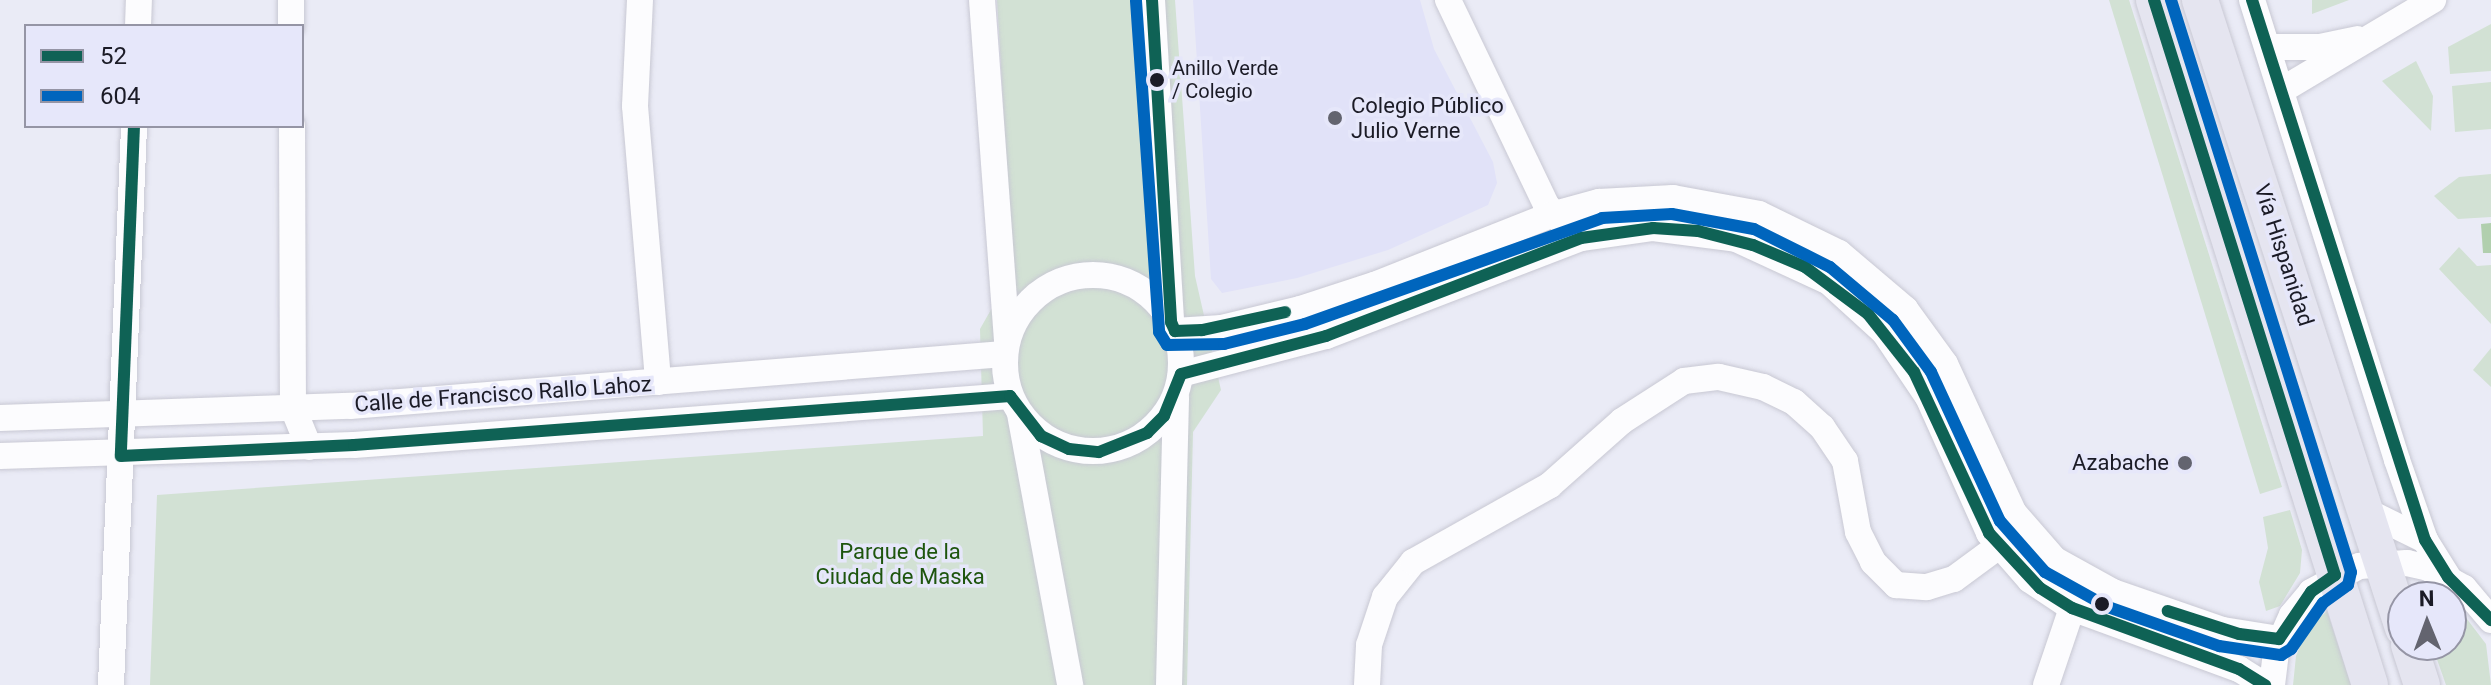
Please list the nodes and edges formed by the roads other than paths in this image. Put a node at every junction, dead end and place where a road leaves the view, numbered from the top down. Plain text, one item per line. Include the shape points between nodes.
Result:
1 (139, 0) edge
2 (291, 0) edge
3 (640, 0) edge
4 (982, 0) edge
5 (1152, 0) edge
6 (1448, 0) edge
7 (2154, 0) edge
8 (2200, 0) edge
9 (2252, 0) edge
10 (2433, 0) edge
11 (138, 24) edge
12 (291, 24) edge
13 (2368, 36) junction
14 (2268, 47) junction
15 (2282, 90) junction
16 (134, 128) edge
17 (292, 128) edge
18 (1551, 215) junction
19 (1581, 238) junction
20 (1173, 327) junction
21 (1005, 347) junction
22 (658, 382) junction
23 (1178, 385) junction
24 (1015, 405) junction
25 (293, 408) junction
26 (122, 417) junction
27 (0, 418) edge
28 (309, 447) junction
29 (0, 456) edge
30 (121, 456) junction
31 (2366, 511) junction
32 (2425, 540) junction
33 (1999, 546) junction
34 (2382, 563) junction
35 (2335, 575) junction
36 (2448, 577) junction
37 (2388, 581) edge
38 (2072, 608) junction
39 (2486, 609) edge
40 (2279, 639) junction
41 (2414, 661) edge
42 (111, 685) edge
43 (1070, 685) edge
44 (1169, 685) edge
45 (1367, 685) edge
46 (2046, 685) edge
47 (2265, 685) edge
48 (2272, 685) edge
49 (2370, 685) edge
50 (2422, 685) edge

1 - 11 street
2 - 12 street
3 - 22 street via 634,95
4 - 21 street
5 - 20 street
6 - 18 street
7 - 35 highway, Vía Hispanidad
8 - 31 highway, Vía Hispanidad
9 - 14 street, Vía Hispanidad
10 - 13 street
13 - 14 street via 2320,47
13 - 15 street
14 - 15 street, Vía Hispanidad
15 - 32 street, Vía Hispanidad
16 - 26 street
17 - 25 street
18 - 19 street
18 - 20 street via 1300,309 1222,328
18 - 40 street via 1624,199 1718,203 1792,227 1839,253 1879,282 1929,338 2003,493 2041,548 2070,572 2113,592 2223,630
19 - 23 street via 1326,336
19 - 33 street via 1653,228 1698,231 1753,245 1829,282 1868,314 1914,372
20 - 21 street via 1138,287 1092,275 1048,287 1030,301
20 - 23 street
21 - 22 street, Calle de Francisco Rallo Lahoz
21 - 24 street
22 - 25 street, Calle de Francisco Rallo Lahoz
23 - 24 street via 1147,433 1099,452 1055,442
23 - 44 street
24 - 28 street, Calle de Francisco Rallo Lahoz
24 - 43 street
25 - 26 street, Calle de Francisco Rallo Lahoz
25 - 28 street
26 - 27 street, Calle de Francisco Rallo Lahoz
26 - 30 street
28 - 30 street, Calle de Francisco Rallo Lahoz
29 - 30 street, Calle de Francisco Rallo Lahoz
30 - 42 street
31 - 32 street
31 - 34 highway, Vía Hispanidad
32 - 36 street, Vía Hispanidad
33 - 38 street via 2030,580
33 - 45 street via 1954,579 1927,587 1896,585 1873,562 1858,532 1845,461 1822,427 1794,402 1763,387 1719,377 1684,381 1622,421 1550,485 1413,562 1385,597 1369,645
34 - 35 street, Vía Hispanidad
34 - 36 street, Vía Hispanidad via 2407,563
34 - 37 highway, Vía Hispanidad
35 - 40 street, Vía Hispanidad via 2311,592
35 - 49 highway, Vía Hispanidad
36 - 39 street, Vía Hispanidad
38 - 46 street
38 - 47 street via 2239,669
40 - 48 street, Vía Hispanidad
41 - 50 highway

